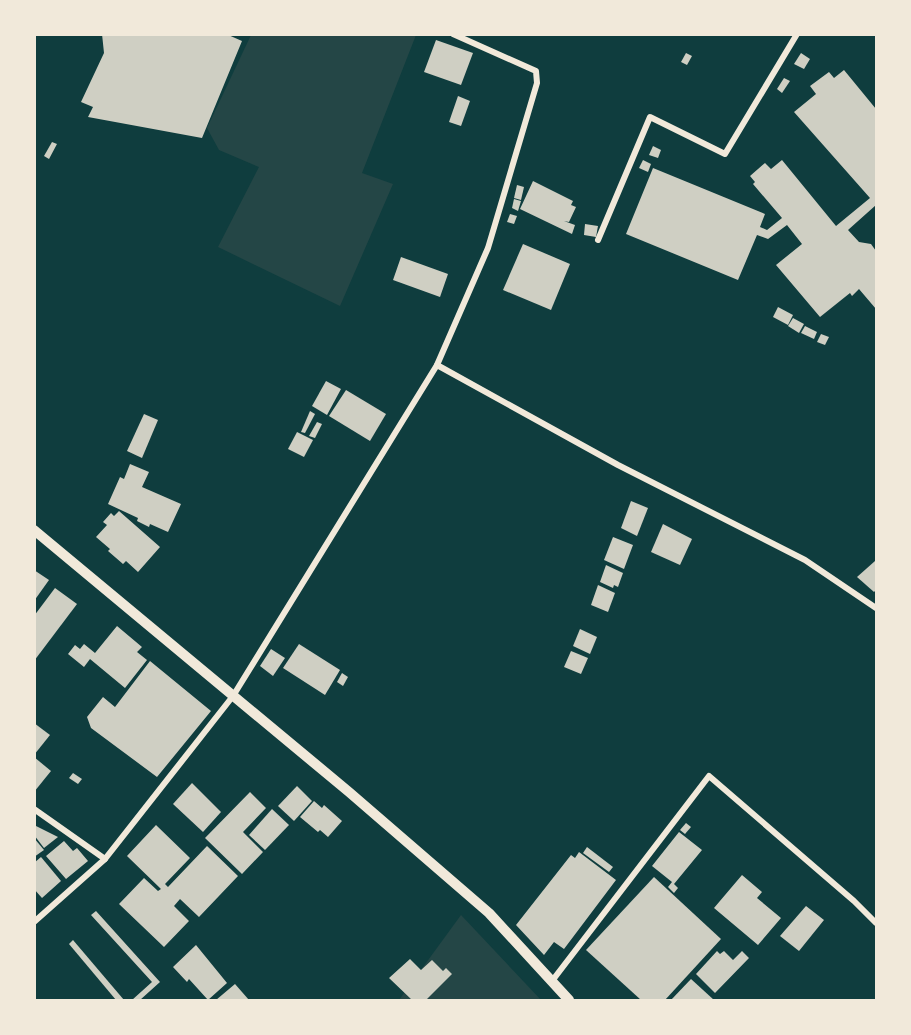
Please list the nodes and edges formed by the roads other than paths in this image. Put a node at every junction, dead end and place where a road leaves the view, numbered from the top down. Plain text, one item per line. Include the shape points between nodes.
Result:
1 (453, 34) edge
2 (797, 34) edge
3 (598, 240) dead end
4 (437, 365) junction
5 (34, 530) edge
6 (876, 608) edge
7 (233, 696) junction
8 (34, 809) edge
9 (105, 859) junction
10 (34, 922) edge
11 (876, 923) edge
12 (552, 981) junction
13 (568, 1000) edge

1 - 4 street via 536,71 537,83 488,248
2 - 3 street via 725,154 651,117
4 - 6 street via 618,465 805,561
4 - 7 street
5 - 7 street
7 - 9 street
7 - 12 street via 489,913
8 - 9 street
9 - 10 street
11 - 12 street via 709,776
12 - 13 street

